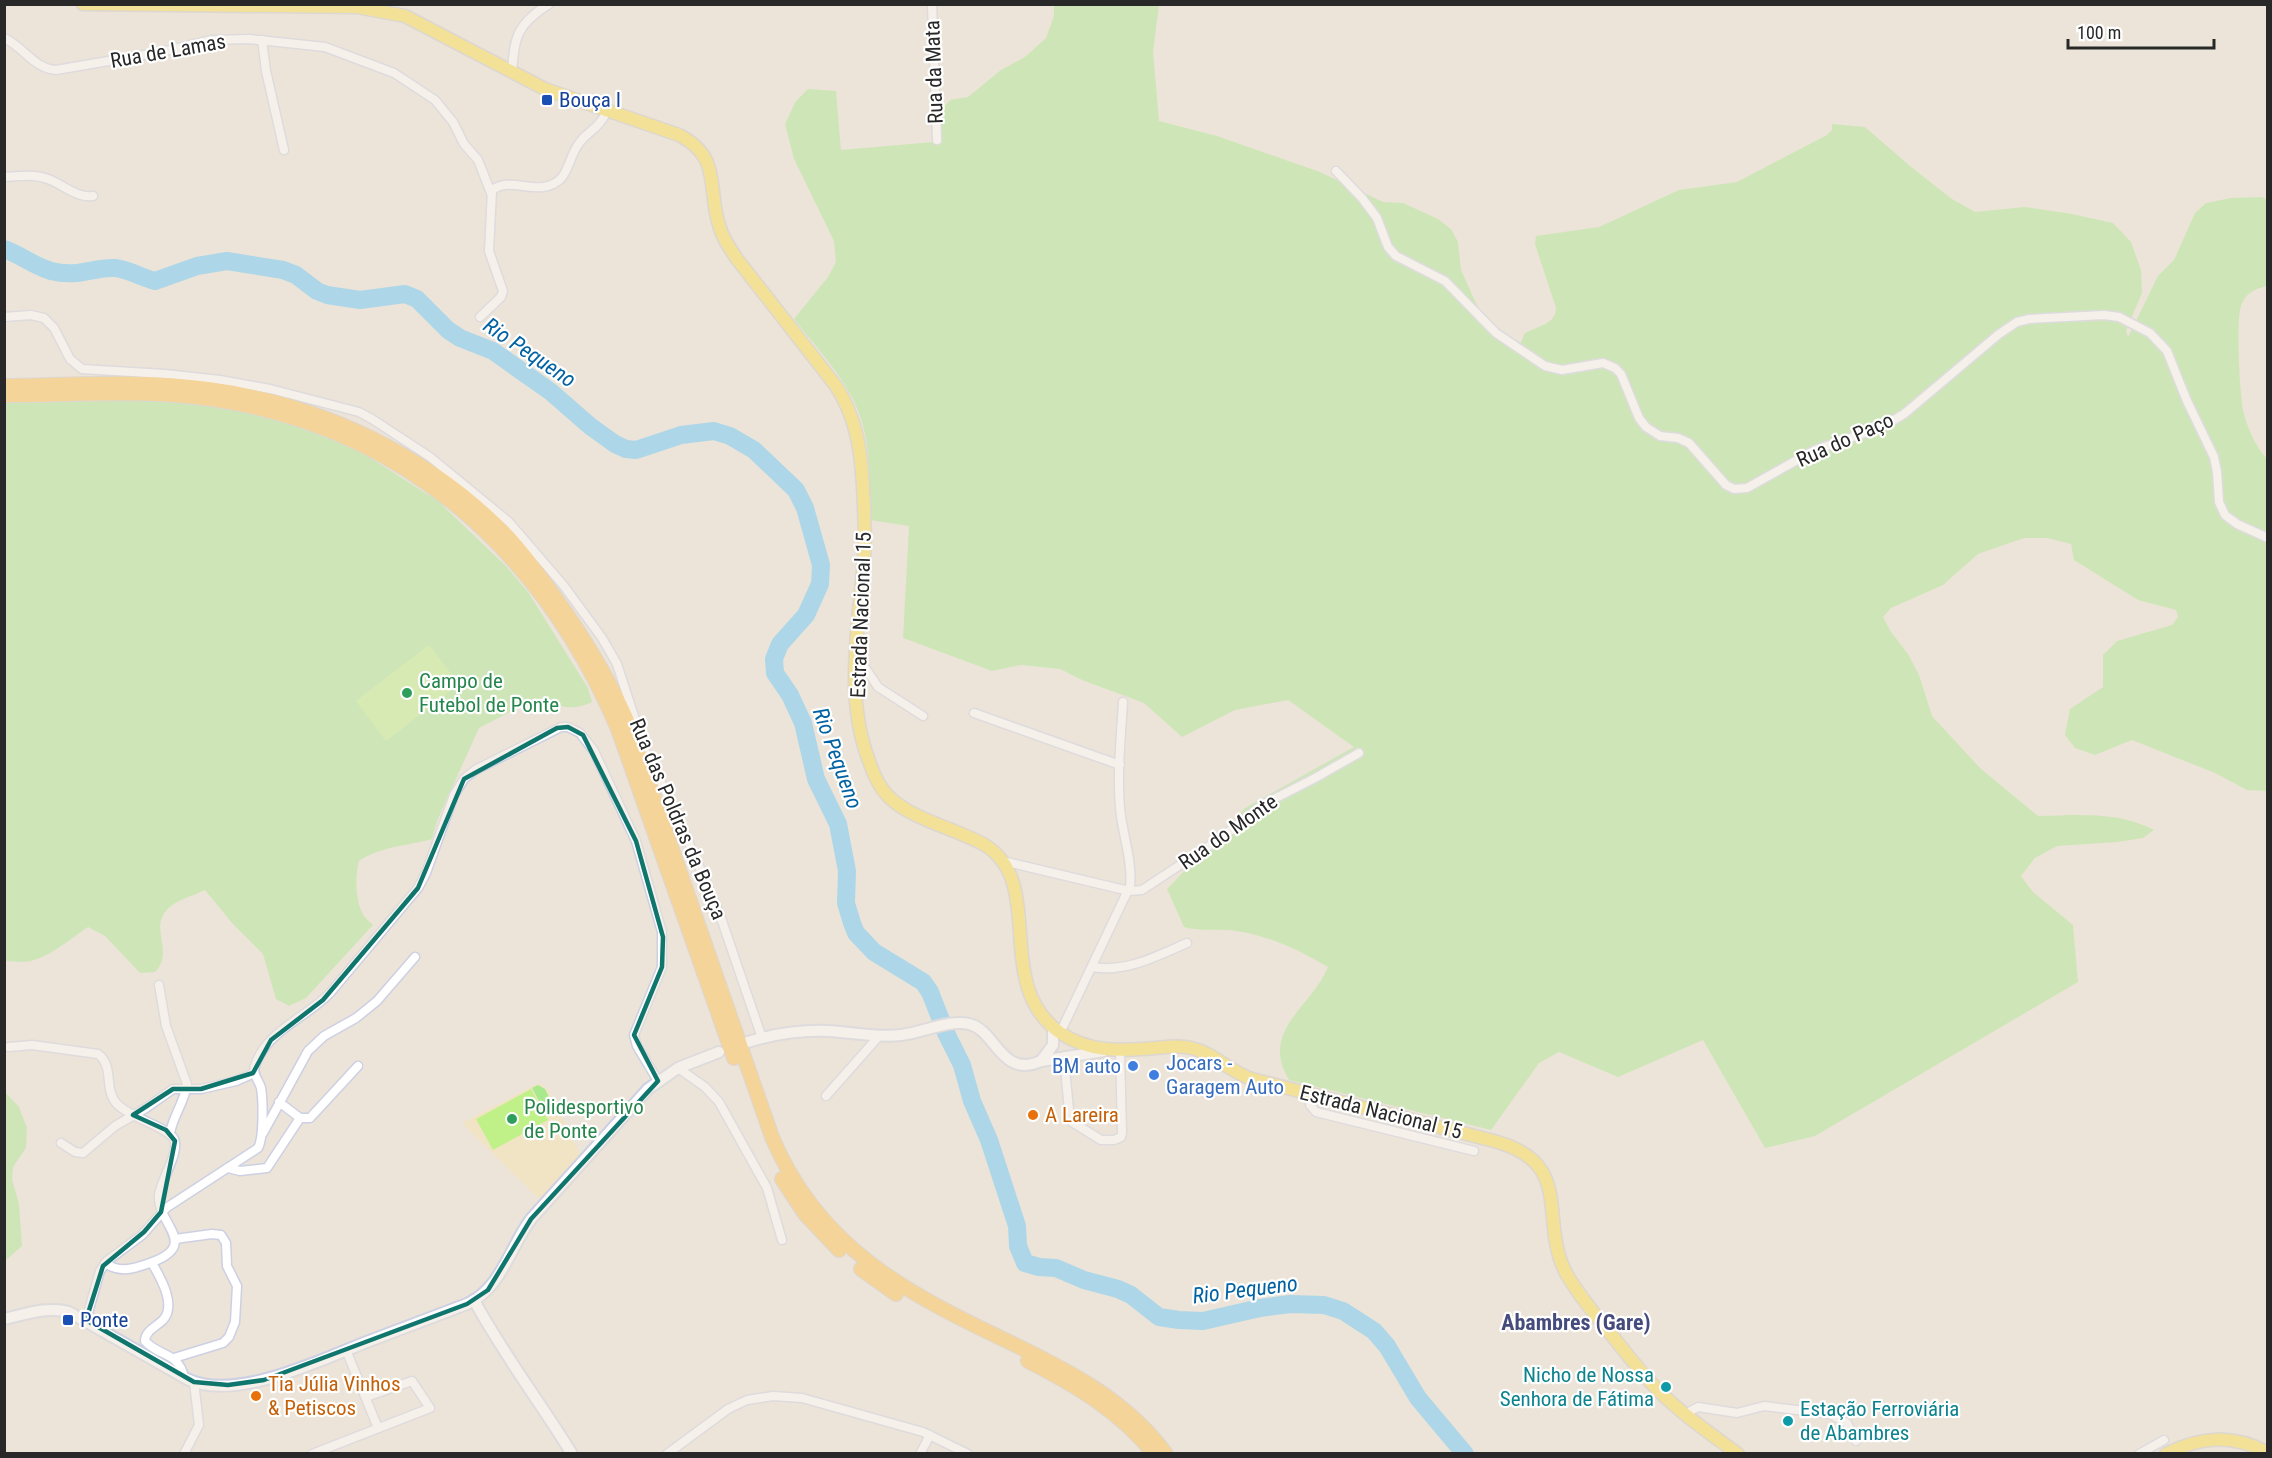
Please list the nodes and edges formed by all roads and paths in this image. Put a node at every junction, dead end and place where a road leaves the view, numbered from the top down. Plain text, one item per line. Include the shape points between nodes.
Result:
1 (83, 4) edge
2 (549, 4) edge
3 (932, 4) edge
4 (4, 38) edge
5 (262, 39) junction
6 (512, 73) junction
7 (607, 111) junction
8 (937, 140) dead end
9 (284, 150) dead end
10 (1336, 171) dead end
11 (4, 177) edge
12 (491, 193) junction
13 (93, 196) dead end
14 (480, 316) dead end
15 (4, 317) edge
16 (4, 386) edge
17 (4, 395) edge
18 (2268, 538) edge
19 (856, 654) junction
20 (1123, 702) dead end
21 (974, 713) dead end
22 (922, 716) dead end
23 (1359, 753) dead end
24 (1120, 765) junction
25 (1003, 861) junction
26 (1129, 891) junction
27 (1188, 943) dead end
28 (415, 957) dead end
29 (1092, 967) junction
30 (159, 986) dead end
31 (1060, 1034) junction
32 (879, 1036) junction
33 (762, 1038) junction
34 (741, 1044) dead end
35 (9, 1047) dead end
36 (1114, 1051) junction
37 (718, 1052) dead end
38 (1051, 1058) junction
39 (358, 1066) dead end
40 (678, 1068) junction
41 (254, 1073) junction
42 (658, 1081) junction
43 (187, 1088) junction
44 (1311, 1095) junction
45 (826, 1096) dead end
46 (279, 1102) junction
47 (133, 1115) junction
48 (300, 1118) junction
49 (170, 1133) junction
50 (261, 1136) junction
51 (61, 1143) dead end
52 (1474, 1151) dead end
53 (228, 1168) junction
54 (161, 1212) junction
55 (175, 1239) junction
56 (782, 1240) dead end
57 (105, 1263) junction
58 (152, 1263) junction
59 (474, 1300) junction
60 (4, 1319) edge
61 (86, 1320) junction
62 (346, 1350) junction
63 (174, 1358) junction
64 (189, 1380) junction
65 (366, 1398) junction
66 (1685, 1414) junction
67 (378, 1428) junction
68 (930, 1435) junction
69 (2164, 1440) dead end
70 (1856, 1441) dead end
71 (2154, 1450) edge
72 (2268, 1453) edge
73 (183, 1454) edge
74 (312, 1454) edge
75 (572, 1454) edge
76 (667, 1454) edge
77 (920, 1454) edge
78 (968, 1454) edge
79 (1154, 1454) edge
80 (1166, 1454) edge
81 (1738, 1454) edge
82 (2139, 1454) edge
83 (2166, 1454) edge

1 - 6 main road, Estrada Nacional 15 via 375,9 416,21
2 - 6 street via 522,26
3 - 8 street, Rua da Mata
4 - 5 street, Rua de Lamas via 41,67 56,70 211,40
5 - 9 street
5 - 12 street, Rua de Lamas via 325,47 406,80 435,100 448,116 462,142 478,160
6 - 7 main road, Estrada Nacional 15
7 - 12 street via 579,143 568,169 557,182 541,187 504,185
7 - 19 main road, Estrada Nacional 15 via 679,135 702,153 711,171 718,224 726,242 830,377 849,409 861,451 865,525
10 - 18 street, Rua do Paço via 1377,218 1388,247 1396,256 1445,281 1496,333 1545,366 1562,370 1598,363 1615,368 1646,428 1689,443 1734,489 1748,488 1815,450 1897,419 2017,322 2104,315 2126,320 2150,333 2167,351 2214,457 2219,502 2225,515
11 - 13 street via 37,177 81,196
12 - 14 street via 489,251 503,291
15 - 33 street, Rua das Poldras da Bouça via 44,318 54,328 72,363 82,369 227,382 355,411 430,457 509,522 568,591 617,664 643,746 723,921
16 - 80 highway via 178,386 285,405 356,431 404,455 487,517 552,593 614,692 772,1137 807,1200 847,1245 884,1275 929,1303 1090,1384 1141,1424
17 - 79 highway via 178,396 273,412 386,457 427,482 480,525 532,583 598,684 622,740 757,1122 796,1201 838,1249 879,1283 1092,1397 1136,1433
19 - 22 street via 878,687
19 - 25 main road, Estrada Nacional 15 via 861,737 886,794 906,809 985,845
20 - 24 street
21 - 24 street
23 - 26 street, Rua do Monte via 1264,804 1150,886
24 - 26 street via 1121,819 1131,876
25 - 26 street
25 - 31 main road, Estrada Nacional 15 via 1015,890 1025,982 1036,1007
26 - 29 street
27 - 29 street via 1133,965
28 - 46 street via 378,1001 310,1048
29 - 31 street
30 - 43 street via 166,1026
31 - 36 main road, Estrada Nacional 15
31 - 38 street via 1054,1041
31 - 38 street via 1066,1052
32 - 33 street via 814,1031
32 - 38 street via 962,1023 973,1025 1017,1063 1027,1065
32 - 45 street
33 - 34 street
35 - 47 street via 32,1045 98,1054 108,1067 113,1099
36 - 38 street
36 - 38 street via 1122,1133 1114,1140 1101,1140 1072,1122
36 - 44 main road, Estrada Nacional 15 via 1191,1048 1245,1077
37 - 40 street
39 - 48 street via 314,1115
40 - 42 street
40 - 56 street via 719,1102 767,1188
41 - 42 street via 271,1040 323,1000 418,888 461,782 475,770 564,727 580,733 594,752 636,842 662,932 662,967 634,1035
41 - 43 street via 231,1083
41 - 50 street via 261,1091
42 - 59 street via 536,1213 490,1288
43 - 47 street via 173,1089
43 - 49 street
44 - 52 street via 1310,1105 1316,1112
44 - 66 main road, Estrada Nacional 15 via 1500,1142 1531,1159 1550,1189 1557,1249 1570,1280 1649,1381
46 - 48 street
46 - 50 street
47 - 49 street
47 - 51 street via 83,1153
48 - 53 street via 268,1167 240,1171
49 - 54 street via 176,1147 160,1190
50 - 53 street via 257,1149
53 - 54 street
54 - 55 street
54 - 57 street via 142,1235
55 - 58 street via 168,1253
55 - 63 street via 221,1235 227,1266 238,1288 236,1319 228,1339 220,1345
57 - 58 street via 127,1270
57 - 61 street
58 - 63 street via 166,1286 165,1317 145,1338 146,1344
59 - 62 street
59 - 75 street
60 - 61 street via 52,1309
61 - 64 street
62 - 64 street via 256,1382 228,1385
62 - 65 street
63 - 64 street
64 - 73 street via 199,1425
65 - 67 street
65 - 67 street via 412,1381 430,1408
66 - 70 street via 1698,1407 1737,1413 1764,1406 1830,1414 1847,1423
66 - 81 main road, Estrada Nacional 15
67 - 74 street
68 - 76 street via 802,1398 767,1396 728,1409
68 - 77 street
68 - 78 street
69 - 71 street
71 - 82 street
72 - 83 main road via 2243,1442 2217,1438 2193,1442

